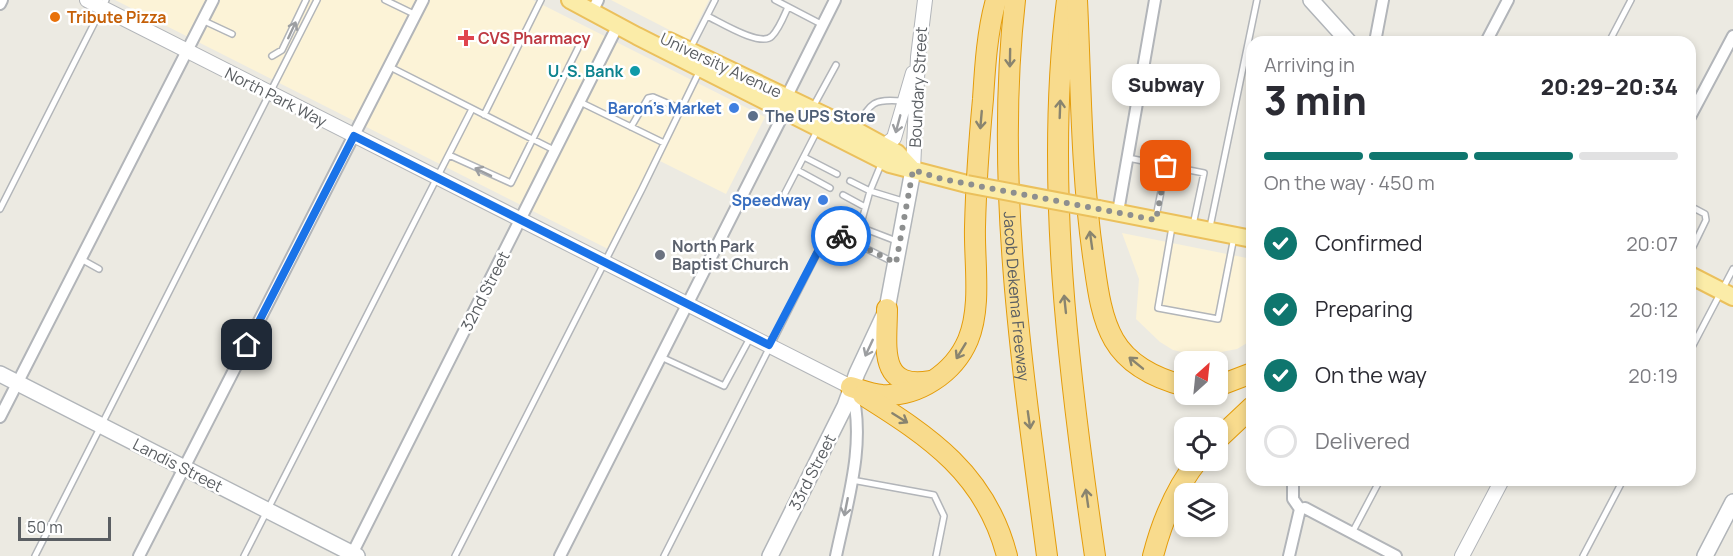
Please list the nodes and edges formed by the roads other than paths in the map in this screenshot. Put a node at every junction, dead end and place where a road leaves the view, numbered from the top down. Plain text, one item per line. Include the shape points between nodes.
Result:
1 (2, 0) edge
2 (87, 0) edge
3 (213, 0) edge
4 (306, 0) edge
5 (317, 0) edge
6 (385, 0) edge
7 (423, 0) edge
8 (541, 0) edge
9 (570, 0) edge
10 (715, 0) edge
11 (775, 0) edge
12 (835, 0) edge
13 (925, 0) edge
14 (996, 0) edge
15 (1015, 0) edge
16 (1067, 0) edge
17 (1077, 0) edge
18 (1155, 0) edge
19 (1257, 0) edge
20 (1311, 0) edge
21 (1383, 0) edge
22 (1508, 0) edge
23 (1631, 0) edge
24 (0, 4) edge
25 (104, 4) edge
26 (595, 6) edge
27 (788, 7) junction
28 (416, 15) junction
29 (707, 16) junction
30 (202, 20) junction
31 (618, 25) junction
32 (823, 25) junction
33 (232, 34) dead end
34 (1248, 36) edge
35 (1344, 36) edge
36 (1376, 36) edge
37 (1489, 36) edge
38 (1612, 36) edge
39 (1733, 36) edge
40 (583, 38) dead end
41 (1246, 45) edge
42 (689, 50) junction
43 (186, 51) junction
44 (272, 56) dead end
45 (918, 57) junction
46 (836, 65) dead end
47 (390, 67) junction
48 (701, 69) junction
49 (270, 93) junction
50 (904, 101) junction
51 (580, 102) junction
52 (786, 103) junction
53 (1696, 106) edge
54 (472, 109) junction
55 (681, 109) junction
56 (813, 109) junction
57 (484, 115) junction
58 (631, 127) junction
59 (819, 128) junction
60 (855, 130) junction
61 (354, 136) junction
62 (534, 139) junction
63 (664, 143) junction
64 (556, 150) junction
65 (884, 153) junction
66 (449, 155) junction
67 (804, 157) junction
68 (1128, 158) junction
69 (1166, 166) junction
70 (797, 170) junction
71 (913, 170) junction
72 (837, 174) dead end
73 (437, 178) junction
74 (850, 181) dead end
75 (830, 188) dead end
76 (870, 190) junction
77 (785, 193) dead end
78 (843, 195) dead end
79 (908, 202) junction
80 (866, 207) junction
81 (0, 209) edge
82 (1696, 209) edge
83 (1118, 212) junction
84 (1156, 220) junction
85 (520, 221) junction
86 (1173, 223) junction
87 (1201, 229) junction
88 (1235, 235) junction
89 (1246, 238) edge
90 (1696, 240) edge
91 (900, 242) junction
92 (80, 258) junction
93 (605, 261) junction
94 (896, 263) junction
95 (99, 269) dead end
96 (1733, 269) edge
97 (1696, 278) edge
98 (1727, 294) edge
99 (688, 303) junction
100 (887, 309) junction
101 (751, 336) junction
102 (1696, 342) edge
103 (769, 345) junction
104 (661, 357) junction
105 (0, 374) edge
106 (1246, 375) edge
107 (932, 381) junction
108 (1228, 382) edge
109 (17, 383) junction
110 (1174, 383) edge
111 (851, 387) junction
112 (1246, 412) edge
113 (0, 417) edge
114 (100, 425) junction
115 (1228, 429) edge
116 (184, 468) junction
117 (1191, 471) edge
118 (852, 480) junction
119 (1293, 486) edge
120 (1377, 486) edge
121 (1499, 486) edge
122 (1620, 486) edge
123 (1733, 502) edge
124 (1300, 508) junction
125 (268, 511) junction
126 (1352, 533) junction
127 (353, 555) edge
128 (35, 556) edge
129 (139, 556) edge
130 (244, 556) edge
131 (455, 556) edge
132 (560, 556) edge
133 (664, 556) edge
134 (770, 556) edge
135 (836, 556) edge
136 (936, 556) edge
137 (1007, 556) edge
138 (1047, 556) edge
139 (1095, 556) edge
140 (1154, 556) edge
141 (1289, 556) edge
142 (1396, 556) edge
143 (1462, 556) edge
144 (1583, 556) edge
145 (1705, 556) edge

1 - 24 street
2 - 25 street, North Park Way
3 - 30 street
44 -> 4 lane via 282,50
5 - 49 lane
6 - 28 lane
7 - 28 street
8 - 57 lane
9 - 26 main road, University Avenue
10 - 29 lane
11 - 27 lane
12 - 32 street
13 - 45 street, Boundary Street
14 -> 107 highway via 978,158 974,320 958,357
15 -> 138 highway, Jacob Dekema Freeway via 1011,38 1011,236 1024,384
139 -> 16 highway via 1064,290 1060,111
110 -> 17 highway via 1129,358 1114,340 1105,318 1089,226
18 - 68 street
19 - 34 lane
20 - 35 main road
21 - 36 street
22 - 37 street
23 - 38 lane
25 - 43 street, North Park Way
25 - 81 lane
26 - 31 main road, University Avenue
27 - 29 lane via 773,36 766,40 755,39
27 - 32 lane
28 - 47 street
29 - 42 lane
30 - 33 lane
30 - 43 street
31 - 42 main road, University Avenue via 639,26
31 - 48 main road, University Avenue
31 - 51 street, 32nd Street
32 - 52 street
39 - 53 street
40 - 62 lane
41 - 87 lane
42 - 52 main road, University Avenue
43 - 49 street, North Park Way
43 - 92 street
45 - 50 street
45 - 71 street, Boundary Street
46 - 56 lane
47 - 54 lane
47 - 61 street
48 - 52 main road, University Avenue
48 - 55 lane
49 - 61 street, North Park Way
49 - 114 lane
50 - 60 lane via 872,103
50 -> 65 street via 894,138
51 - 58 lane
51 - 64 street, 32nd Street
52 - 56 main road, University Avenue
52 - 59 main road, University Avenue
52 - 99 street
54 - 57 lane
54 - 66 lane
55 - 58 lane via 648,98
55 - 63 lane
56 - 60 main road, University Avenue
57 - 62 lane
58 - 63 lane
59 - 65 main road, University Avenue
59 - 67 lane
60 - 65 main road, University Avenue
61 - 73 street, North Park Way
61 - 116 street
62 - 64 lane
62 -> 66 lane via 511,183
63 - 93 lane
64 - 85 street, 32nd Street
65 - 71 main road, University Avenue via 897,153
65 - 76 lane
66 - 73 lane
67 - 70 lane
67 - 72 lane
68 - 69 lane
68 - 83 street
69 - 84 lane
69 - 87 lane via 1204,173
70 - 75 lane
70 - 77 lane
71 - 79 main road, Boundary Street
71 - 83 main road, University Avenue, bridge
73 - 85 street, North Park Way
73 - 125 lane
74 - 76 lane
76 - 79 lane
76 - 80 lane
78 - 80 lane
79 - 91 main road, Boundary Street
80 - 91 lane via 860,226
82 - 90 lane via 1706,219
83 - 84 main road, University Avenue
84 - 86 main road, University Avenue
85 - 93 street, North Park Way
85 - 127 street, 32nd Street
86 - 87 main road, University Avenue
86 - 88 lane via 1158,308 1218,319
87 - 88 main road, University Avenue
88 - 89 main road, University Avenue
91 - 94 main road, Boundary Street
92 - 95 lane
92 - 109 street
93 - 99 street, North Park Way
93 - 131 lane
94 - 100 main road, Boundary Street
94 - 103 lane via 829,230
96 - 98 lane
97 - 98 main road
98 - 102 lane
99 - 101 street, North Park Way
99 - 104 street
100 - 107 highway via 887,360 892,373 912,383
100 -> 111 main road, Boundary Street
101 - 103 street, North Park Way
101 - 104 lane via 724,386
103 - 111 street, North Park Way
103 - 133 lane
104 - 132 street
105 - 109 main road, Landis Street
106 - 108 highway
107 - 111 highway via 908,394 881,395
109 - 113 street
109 - 114 main road, Landis Street
111 - 118 street via 858,412
111 - 134 main road, 33rd Street
111 -> 137 highway via 914,427 958,465 992,513
112 - 115 highway
114 - 116 main road, Landis Street
114 - 128 lane
116 - 125 main road, Landis Street
116 - 129 street
117 - 140 highway via 1167,511
118 -> 135 street
118 - 136 lane via 934,495 944,516
119 - 124 street via 1293,499
120 - 126 lane
121 - 143 street
122 - 144 lane
123 - 145 main road
124 - 126 street
124 - 141 street
125 - 127 main road, Landis Street
125 - 130 lane
126 - 142 street

